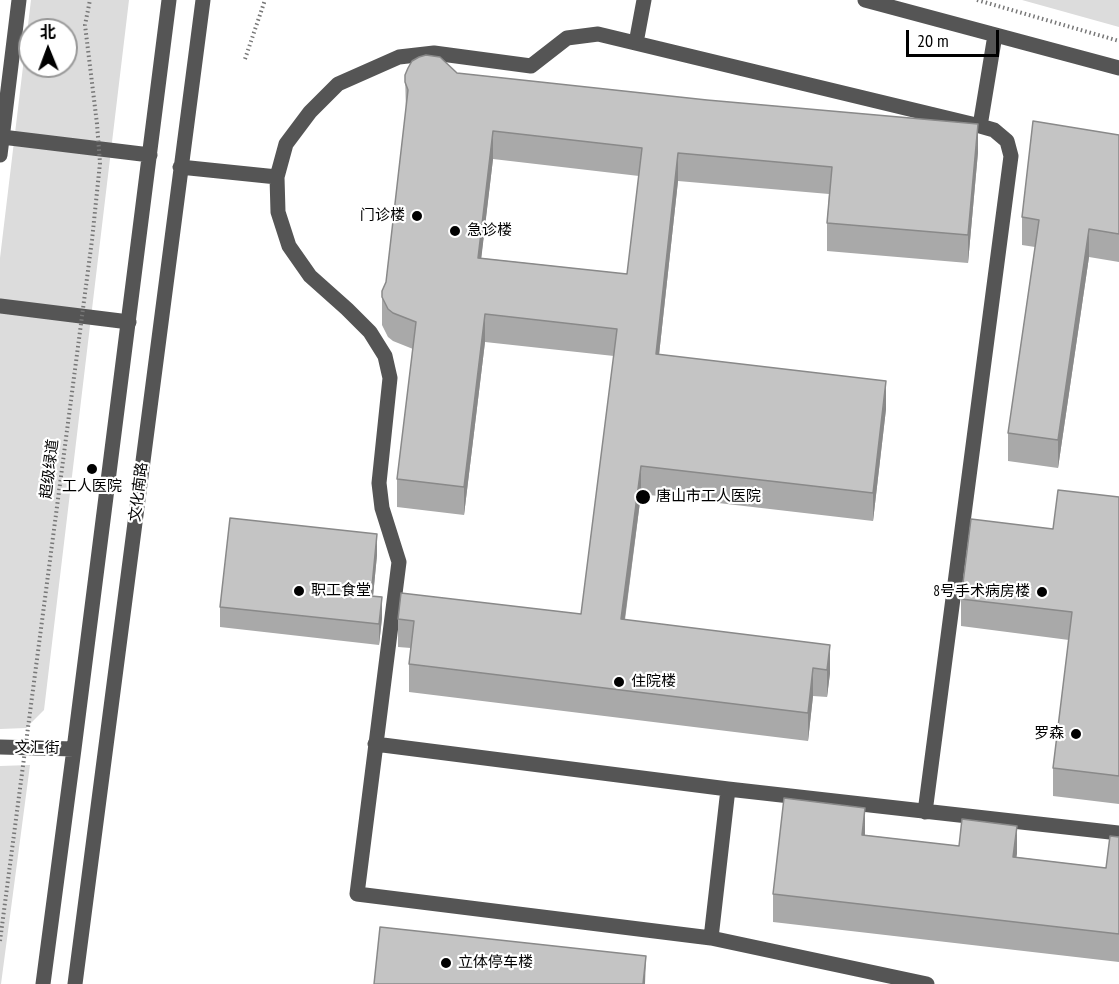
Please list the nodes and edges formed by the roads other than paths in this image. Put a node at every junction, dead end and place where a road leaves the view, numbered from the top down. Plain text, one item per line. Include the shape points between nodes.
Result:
1 (19, 0) edge
2 (169, 0) edge
3 (203, 0) edge
4 (644, 0) edge
5 (865, 0) edge
6 (995, 35) junction
7 (636, 43) junction
8 (1119, 68) edge
9 (980, 126) junction
10 (2, 137) junction
11 (0, 155) edge
12 (150, 155) junction
13 (180, 167) junction
14 (277, 177) junction
15 (0, 306) edge
16 (129, 322) junction
17 (375, 744) junction
18 (0, 747) edge
19 (74, 749) junction
20 (728, 789) junction
21 (925, 812) junction
22 (1119, 833) edge
23 (711, 938) junction
24 (43, 984) edge
25 (75, 984) edge
26 (927, 984) edge

1 - 10 street
2 - 12 street
3 - 13 street, 文化南路
4 - 7 street
5 - 6 street
6 - 8 street
6 - 9 street
7 - 9 street
7 - 14 street via 598,34 567,38 531,66 434,53 399,57 338,84 286,144
9 - 21 street via 994,130 1007,141 1011,156
10 - 11 street
10 - 12 street
12 - 16 street
13 - 14 street
13 - 25 street, 文化南路
14 - 17 street via 278,212 289,246 310,276 370,332 385,356 390,378 379,483 382,508 399,562
15 - 16 street
16 - 19 street
17 - 20 street
17 - 23 street via 357,894
18 - 19 street, 文汇街
19 - 24 street
20 - 21 street
20 - 23 street
21 - 22 street
23 - 26 street

